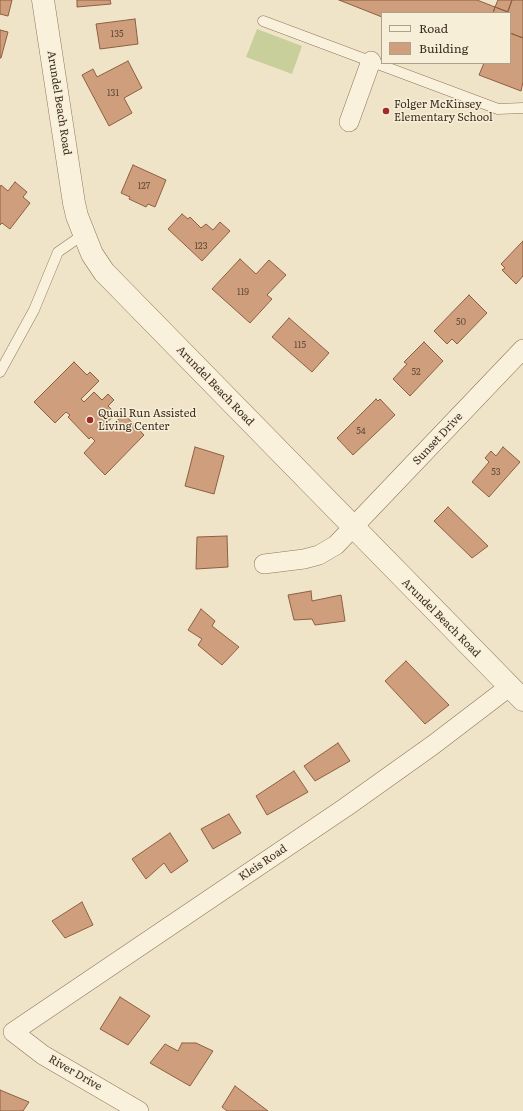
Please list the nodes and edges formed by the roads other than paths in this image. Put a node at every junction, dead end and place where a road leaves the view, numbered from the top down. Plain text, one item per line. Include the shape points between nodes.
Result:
1 (43, 0) edge
2 (264, 21) dead end
3 (371, 61) junction
4 (523, 108) edge
5 (349, 122) dead end
6 (84, 234) junction
7 (523, 349) edge
8 (0, 372) edge
9 (353, 528) junction
10 (264, 564) dead end
11 (516, 694) edge
12 (12, 1032) joint
13 (139, 1111) edge

1 - 6 street, Arundel Beach Road via 74,203
2 - 3 lane
3 - 4 lane via 498,109
3 - 5 street
6 - 8 lane via 58,252 34,310
6 - 9 street, Arundel Beach Road via 92,254 104,272
7 - 9 street, Sunset Drive
9 - 10 street, Sunset Drive via 336,546 319,555
9 - 11 street, Arundel Beach Road
11 - 12 street, Kleis Road via 433,745 346,808
12 - 13 street, River Drive via 43,1055

